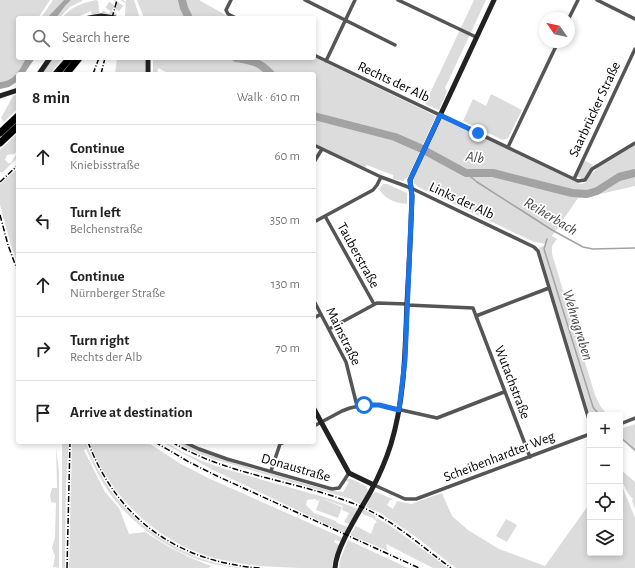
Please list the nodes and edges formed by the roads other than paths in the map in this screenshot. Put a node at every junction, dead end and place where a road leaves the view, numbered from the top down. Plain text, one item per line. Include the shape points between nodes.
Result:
1 (231, 0) edge
2 (305, 0) edge
3 (356, 0) edge
4 (398, 0) edge
5 (494, 0) edge
6 (578, 0) edge
7 (597, 0) edge
8 (572, 12) edge
9 (232, 16) edge
10 (635, 19) edge
11 (346, 20) junction
12 (476, 37) junction
13 (396, 45) dead end
14 (555, 48) edge
15 (635, 49) edge
16 (316, 56) edge
17 (49, 60) edge
18 (68, 60) edge
19 (77, 60) edge
20 (148, 60) edge
21 (326, 61) junction
22 (40, 72) edge
23 (58, 72) edge
24 (68, 72) edge
25 (148, 72) edge
26 (16, 91) edge
27 (0, 96) edge
28 (440, 115) junction
29 (16, 118) edge
30 (16, 128) edge
31 (0, 133) edge
32 (635, 142) edge
33 (0, 143) edge
34 (316, 146) edge
35 (508, 147) junction
36 (322, 149) junction
37 (316, 159) edge
38 (381, 177) junction
39 (574, 179) junction
40 (411, 188) junction
41 (325, 216) junction
42 (316, 221) edge
43 (549, 288) junction
44 (374, 304) junction
45 (316, 305) edge
46 (407, 305) junction
47 (321, 314) junction
48 (476, 316) junction
49 (316, 317) edge
50 (329, 329) junction
51 (504, 392) junction
52 (357, 406) junction
53 (399, 410) junction
54 (316, 413) edge
55 (587, 413) edge
56 (635, 418) edge
57 (321, 423) junction
58 (623, 423) edge
59 (316, 425) edge
60 (587, 435) edge
61 (189, 444) edge
62 (279, 444) edge
63 (530, 457) junction
64 (271, 471) junction
65 (349, 473) junction
66 (374, 485) junction
67 (335, 568) edge

1 - 9 street via 226,10
2 - 11 street
3 - 11 street
4 - 12 street
5 - 12 street
6 - 8 street
7 - 10 street
11 - 13 street
11 - 21 street
12 - 28 street
14 - 35 street
15 - 39 street, Saarbrücker Straße
16 - 21 street, Rechts der Alb
17 - 22 street
18 - 23 highway
19 - 24 highway
20 - 25 street
21 - 28 street, Rechts der Alb
26 - 27 street
28 - 35 street, Rechts der Alb
28 - 40 street via 410,180
29 - 31 highway
30 - 33 highway
32 - 39 street via 592,169 584,180
34 - 36 street, Links der Alb
35 - 39 street, Rechts der Alb
36 - 37 street
36 - 38 street, Links der Alb
38 - 40 street, Links der Alb
38 - 41 street via 373,190
40 - 43 street, Links der Alb via 534,247 538,251
40 - 46 street
41 - 42 street
41 - 44 street, Tauberstraße
43 - 48 street
43 - 55 street
44 - 46 street via 380,302
44 - 50 street
45 - 47 street, Mainstraße
46 - 48 street via 473,308
46 - 53 street
47 - 49 street
47 - 50 street, Mainstraße
48 - 51 street, Wutachstraße
50 - 52 street, Mainstraße via 346,362
51 - 53 street via 437,418
51 - 63 street, Wutachstraße
52 - 53 street via 379,405
52 - 57 street
53 - 66 street via 391,444
54 - 57 street
56 - 58 street
57 - 59 street
57 - 65 street
60 - 63 street, Scheibenhardter Weg
61 - 64 street, Donaustraße
62 - 64 street
63 - 66 street, Scheibenhardter Weg via 416,499 405,499
64 - 65 street, Donaustraße via 335,489 342,486
65 - 66 street
66 - 67 street via 349,530

